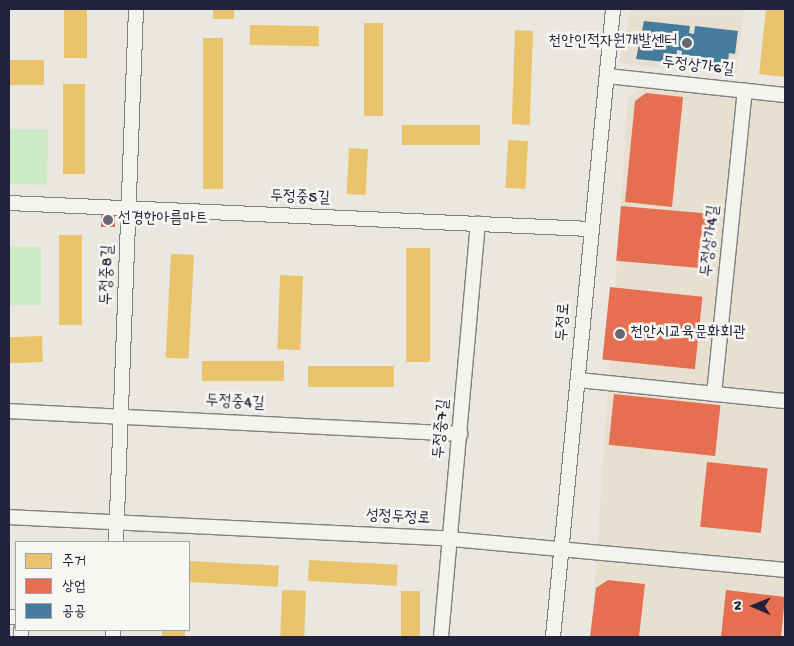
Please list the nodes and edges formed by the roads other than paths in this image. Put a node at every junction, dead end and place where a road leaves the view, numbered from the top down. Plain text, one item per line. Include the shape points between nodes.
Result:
1 (136, 9) edge
2 (613, 9) edge
3 (607, 76) junction
4 (744, 91) junction
5 (785, 95) edge
6 (9, 204) edge
7 (128, 209) junction
8 (478, 224) junction
9 (590, 229) junction
10 (578, 380) junction
11 (714, 394) junction
12 (785, 401) edge
13 (9, 411) edge
14 (121, 415) junction
15 (460, 434) junction
16 (9, 517) edge
17 (117, 522) junction
18 (451, 539) junction
19 (116, 541) edge
20 (562, 548) junction
21 (785, 570) edge
22 (441, 637) edge
23 (553, 637) edge

1 - 7 street, 두정중8길
2 - 3 street, 두정로
3 - 4 street, 두정상가6길
3 - 9 street, 두정로
4 - 5 street, 두정상가6길
4 - 11 street, 두정상가4길
6 - 7 street, 두정중5길
7 - 8 street, 두정중5길
7 - 14 street, 두정중8길
8 - 9 street, 두정중5길
8 - 15 street, 두정중7길
9 - 10 street, 두정로
10 - 11 street
10 - 20 street, 두정로
11 - 12 street
13 - 14 street, 두정중4길
14 - 15 street, 두정중4길
14 - 17 street, 두정중8길
15 - 18 street, 두정중7길
16 - 17 street, 성정두정로
17 - 18 street, 성정두정로
17 - 19 street, 두정중8길
18 - 20 street, 성정두정로
18 - 22 street, 두정중7길
20 - 21 street, 성정두정로
20 - 23 street, 두정로

